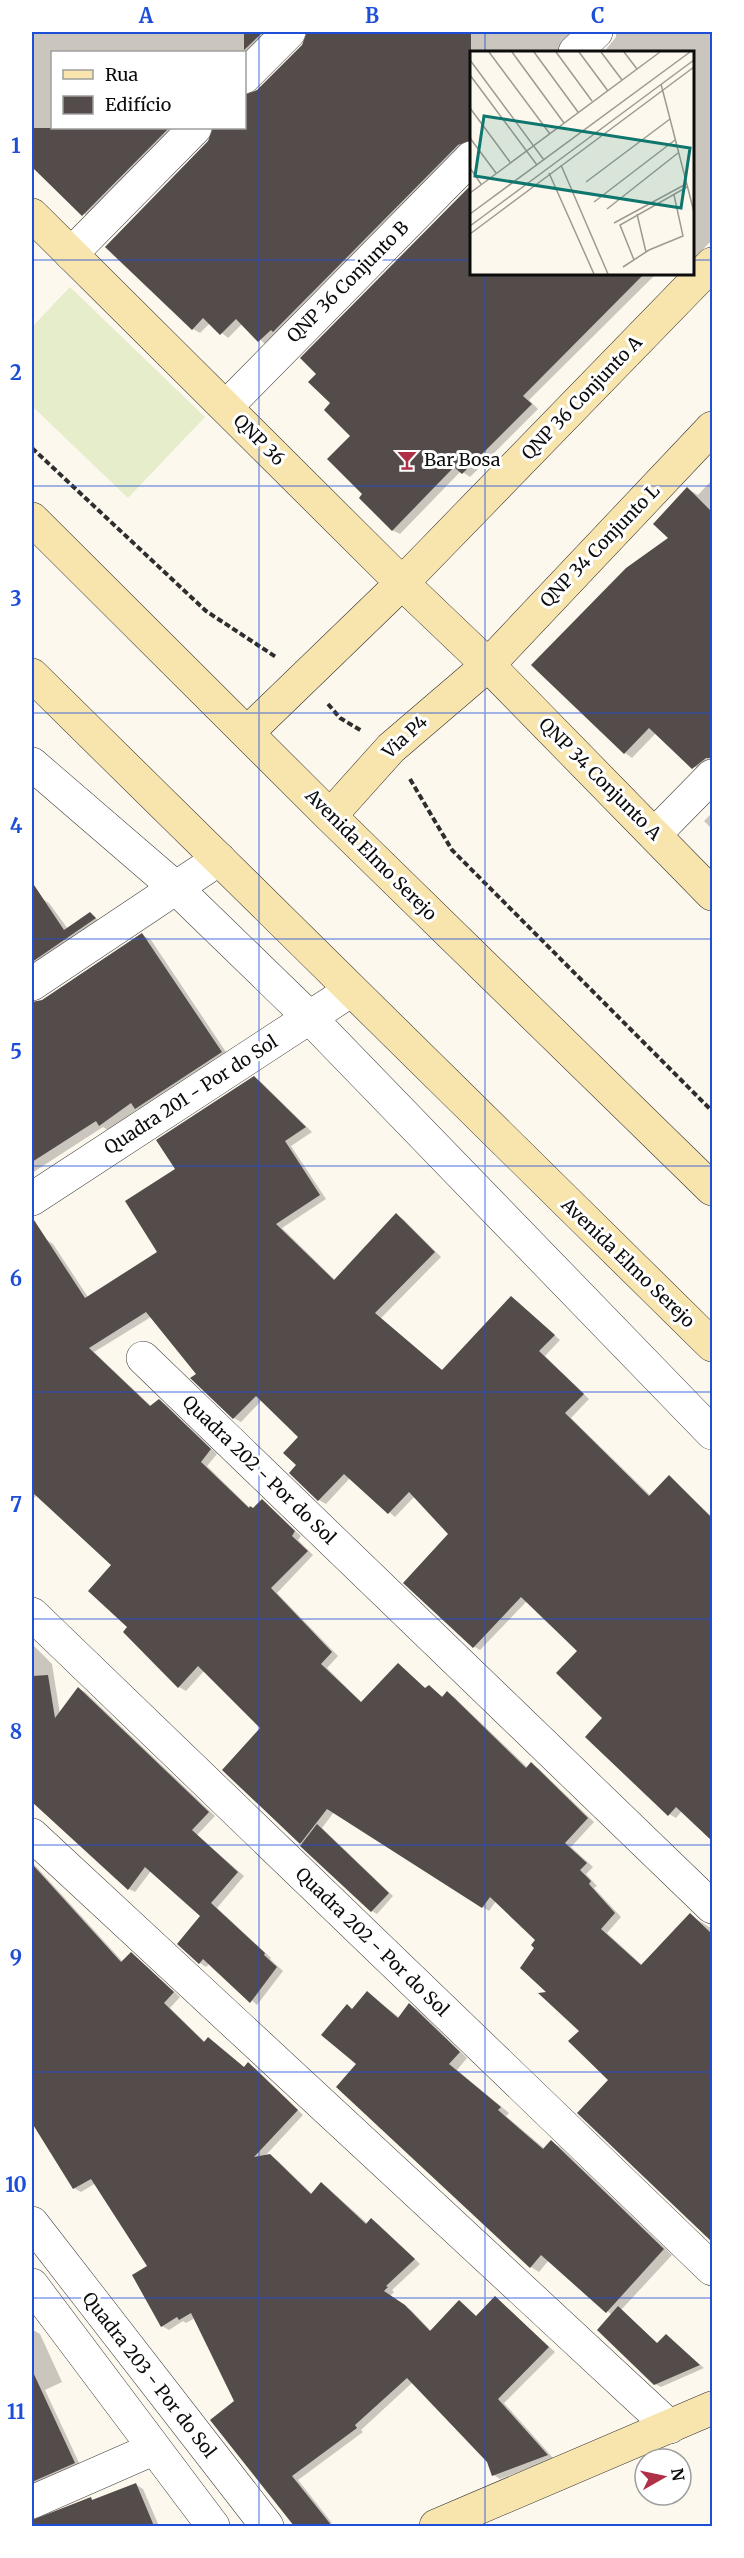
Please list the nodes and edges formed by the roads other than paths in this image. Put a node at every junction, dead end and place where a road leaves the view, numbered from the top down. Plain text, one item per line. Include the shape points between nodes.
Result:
1 (289, 32) edge
2 (596, 32) edge
3 (576, 51) edge
4 (246, 74) edge
5 (194, 129) edge
6 (470, 159) edge
7 (32, 215) edge
8 (71, 254) junction
9 (712, 264) edge
10 (226, 407) junction
11 (712, 428) edge
12 (32, 519) edge
13 (402, 583) junction
14 (488, 665) junction
15 (32, 675) edge
16 (248, 732) junction
17 (32, 764) edge
18 (712, 776) edge
19 (330, 816) junction
20 (655, 834) junction
21 (219, 859) junction
22 (177, 889) junction
23 (712, 894) edge
24 (32, 984) edge
25 (350, 991) junction
26 (310, 1018) junction
27 (712, 1189) edge
28 (32, 1199) edge
29 (712, 1345) edge
30 (143, 1358) dead end
31 (712, 1433) edge
32 (32, 1614) edge
33 (32, 1835) edge
34 (712, 1907) edge
35 (32, 2223) edge
36 (712, 2269) edge
37 (32, 2285) edge
38 (712, 2408) edge
39 (670, 2427) junction
40 (153, 2449) junction
41 (32, 2502) edge
42 (213, 2526) edge
43 (267, 2526) edge
44 (436, 2526) edge

1 - 4 street
2 - 3 street
5 - 8 street
6 - 10 street, QNP 36 Conjunto B
7 - 8 street, QNP 36
8 - 10 street, QNP 36
9 - 13 street, QNP 36 Conjunto A
10 - 13 street, QNP 36
11 - 14 street, QNP 34 Conjunto L
12 - 16 street, Avenida Elmo Serejo
13 - 14 street, QNP 36
13 - 16 street
14 - 19 street, Via P4 via 391,748
14 - 20 street, QNP 34 Conjunto A
15 - 21 street, Avenida Elmo Serejo
16 - 19 street, Avenida Elmo Serejo
17 - 22 street
18 - 20 street
19 - 27 street, Avenida Elmo Serejo
20 - 23 street, QNP 34 Conjunto A
21 - 22 street
21 - 25 street, Avenida Elmo Serejo
22 - 24 street
22 - 26 street
25 - 26 street, Quadra 201 - Por do Sol
25 - 29 street, Avenida Elmo Serejo
26 - 28 street, Quadra 201 - Por do Sol
26 - 31 street
30 - 34 street, Quadra 202 - Por do Sol
32 - 36 street, Quadra 202 - Por do Sol
33 - 39 street
35 - 43 street, Quadra 203 - Por do Sol
37 - 40 street
38 - 39 street
39 - 44 street
40 - 41 street
40 - 42 street

